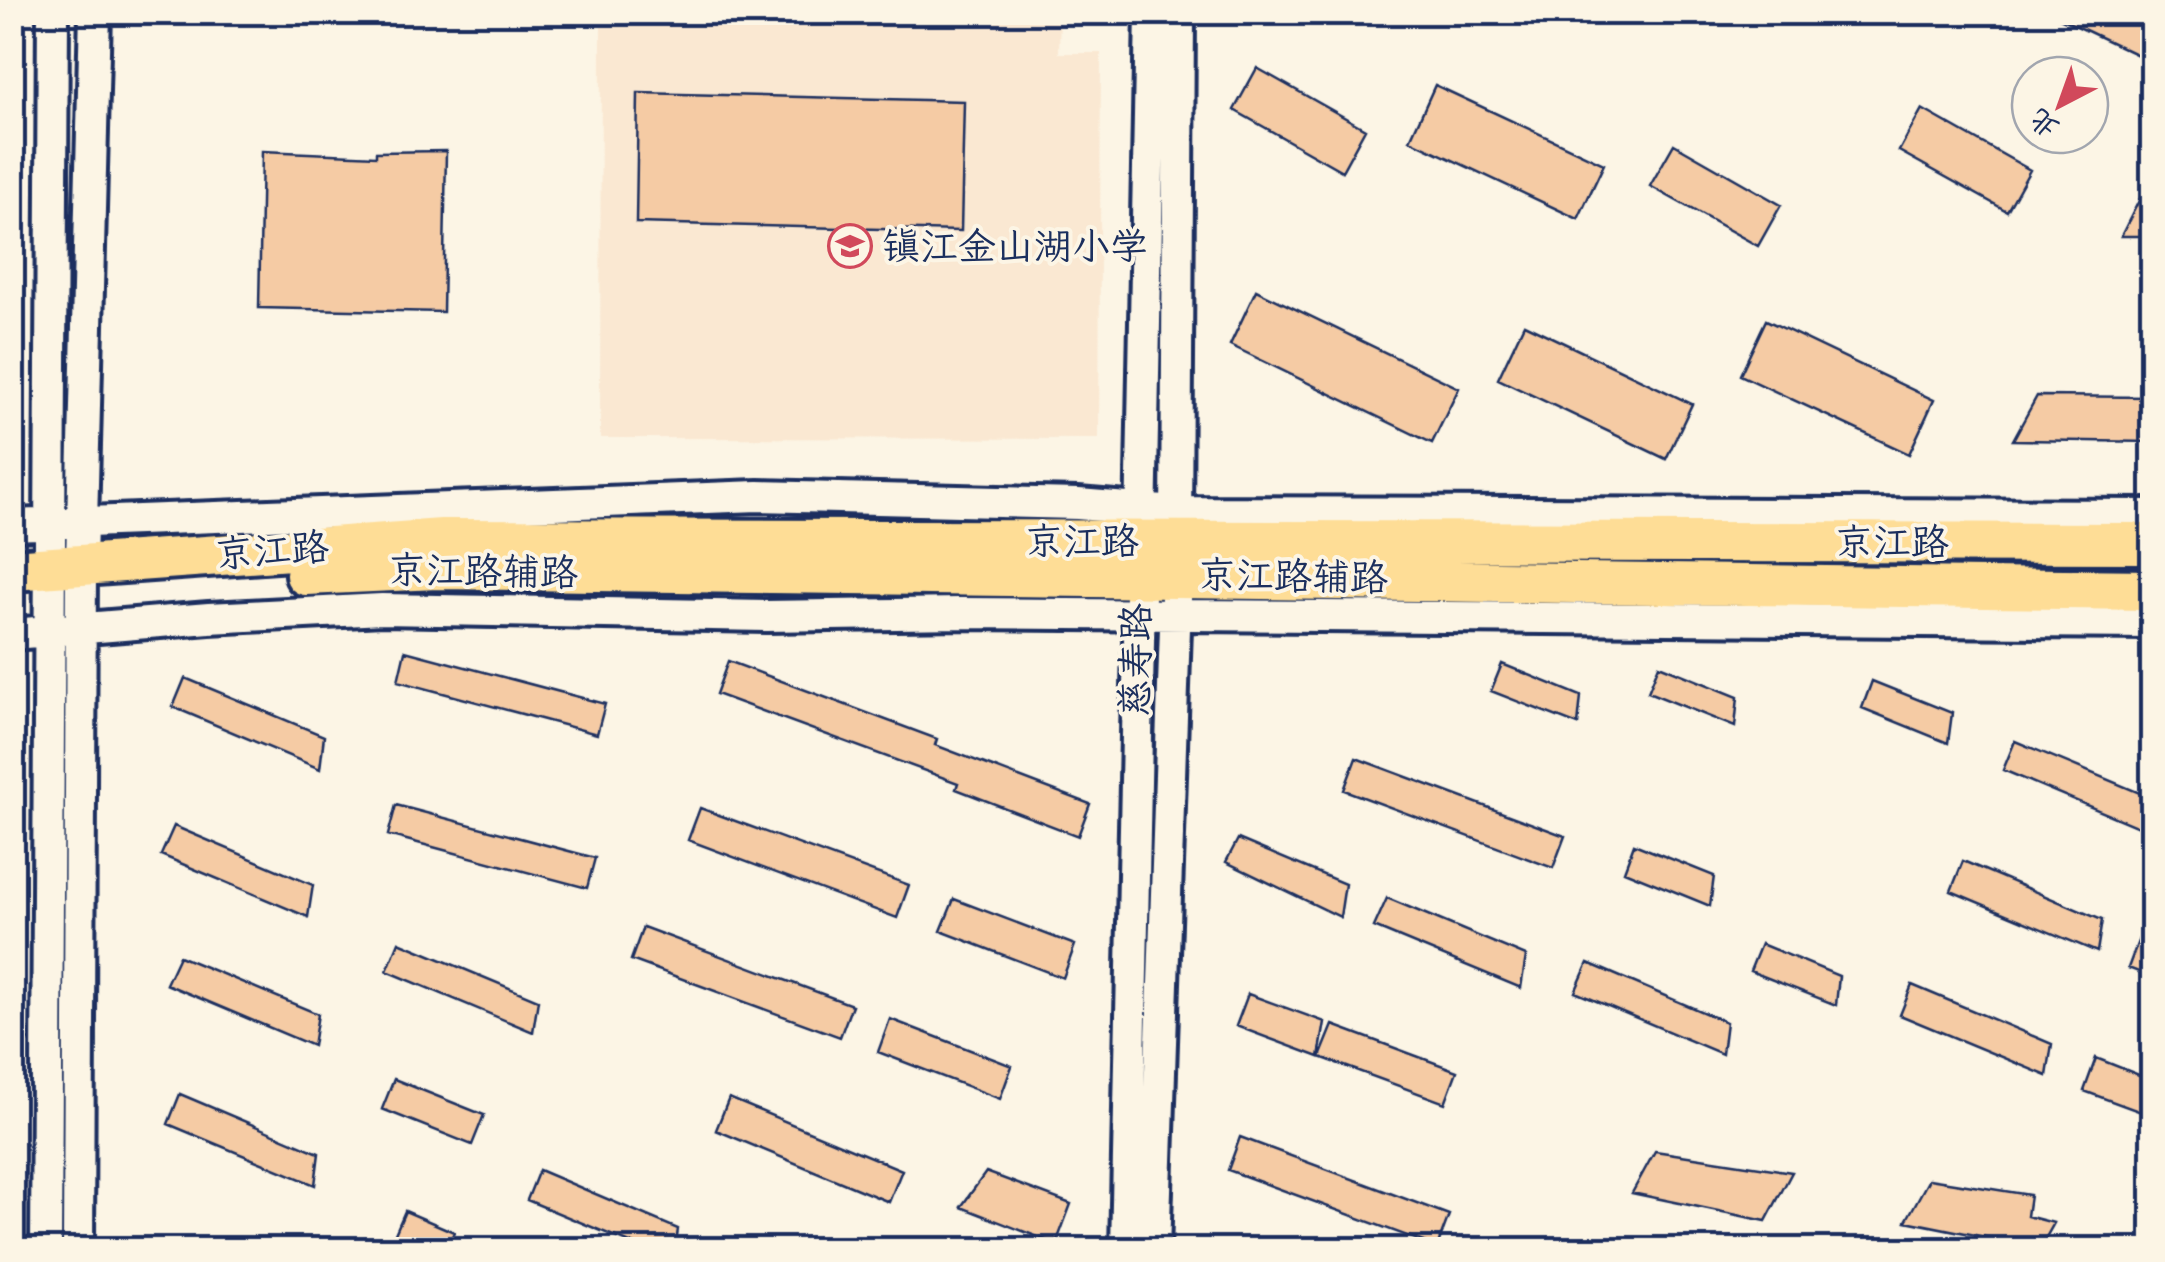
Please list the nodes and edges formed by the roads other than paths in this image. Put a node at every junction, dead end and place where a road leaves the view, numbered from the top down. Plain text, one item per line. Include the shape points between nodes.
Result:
1 (53, 12) edge
2 (94, 12) edge
3 (1151, 12) edge
4 (1180, 12) edge
5 (2152, 516) edge
6 (82, 522) junction
7 (49, 524) junction
8 (12, 525) edge
9 (2152, 543) edge
10 (1158, 560) junction
11 (47, 578) edge
12 (2152, 590) edge
13 (2152, 623) edge
14 (80, 628) junction
15 (48, 631) junction
16 (12, 634) edge
17 (46, 1250) edge
18 (78, 1250) edge
19 (1126, 1250) edge
20 (1154, 1250) edge

1 - 7 street
2 - 6 street
3 - 10 street, 慈寿路
4 - 10 street, 慈寿路
5 - 10 street, 京江路辅路
6 - 7 street, 京江路辅路
6 - 10 street, 京江路辅路 via 758,496 1078,504
6 - 11 street
7 - 8 street, 京江路辅路
7 - 11 street
9 - 10 main road, 京江路
10 - 11 main road, 京江路 via 442,539
10 - 12 main road, 京江路
10 - 13 street, 京江路辅路
10 - 14 street, 京江路辅路 via 766,616 382,609
10 - 19 street, 慈寿路
10 - 20 street, 慈寿路
11 - 14 street
11 - 15 street
14 - 15 street, 京江路辅路
14 - 18 street
15 - 16 street, 京江路辅路
15 - 17 street

